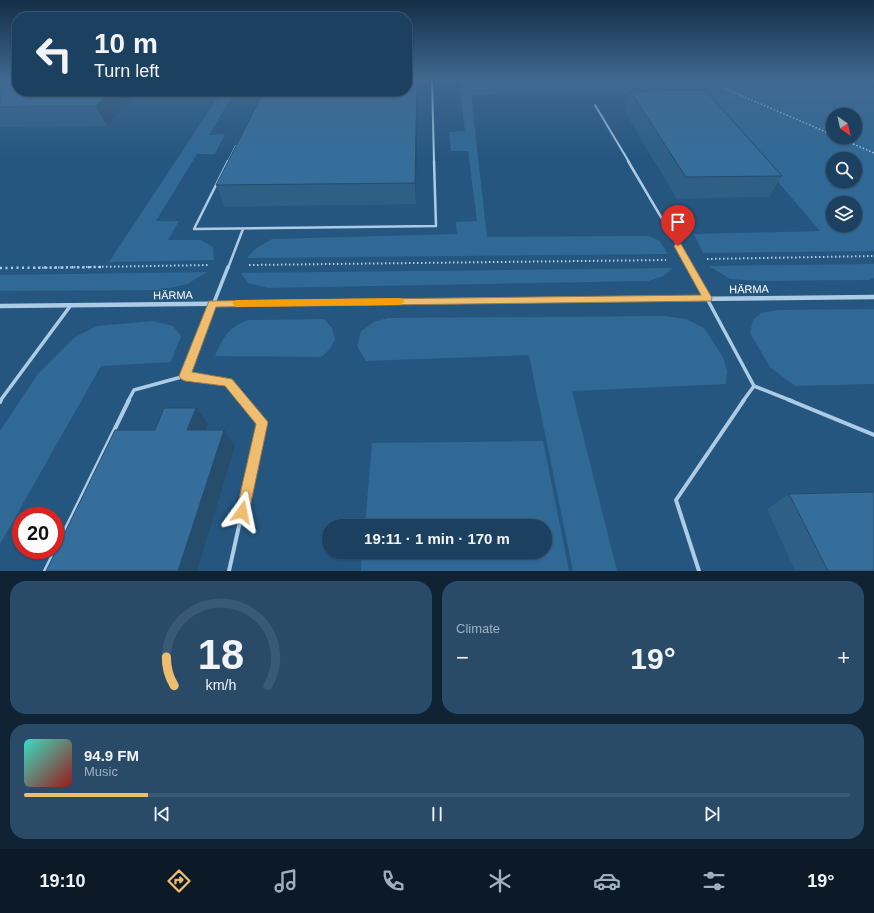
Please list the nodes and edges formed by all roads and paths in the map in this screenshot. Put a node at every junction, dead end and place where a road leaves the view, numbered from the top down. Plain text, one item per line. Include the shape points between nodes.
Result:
1 (595, 105) dead end
2 (433, 106) edge
3 (765, 106) edge
4 (826, 132) edge
5 (239, 139) edge
6 (853, 144) edge
7 (874, 153) edge
8 (243, 229) junction
9 (874, 256) edge
10 (686, 259) junction
11 (228, 265) junction
12 (0, 268) edge
13 (874, 296) edge
14 (708, 298) junction
15 (212, 304) junction
16 (72, 305) junction
17 (0, 306) edge
18 (185, 376) junction
19 (754, 386) junction
20 (0, 402) edge
21 (874, 435) edge
22 (45, 571) edge
23 (229, 571) edge
24 (699, 571) edge

1 - 10 lane
2 - 8 lane via 436,226
3 - 4 path
5 - 8 lane via 194,229
6 - 7 path
8 - 11 lane
9 - 10 path
10 - 11 path
10 - 14 lane
11 - 12 path
11 - 15 lane
13 - 14 street, HÄRMA
14 - 15 street, HÄRMA
14 - 19 lane
15 - 16 street, HÄRMA
15 - 18 lane
16 - 17 street, HÄRMA
16 - 20 lane
18 - 22 lane via 134,390
18 - 23 lane via 228,382 262,422
19 - 21 lane
19 - 24 lane via 676,500

